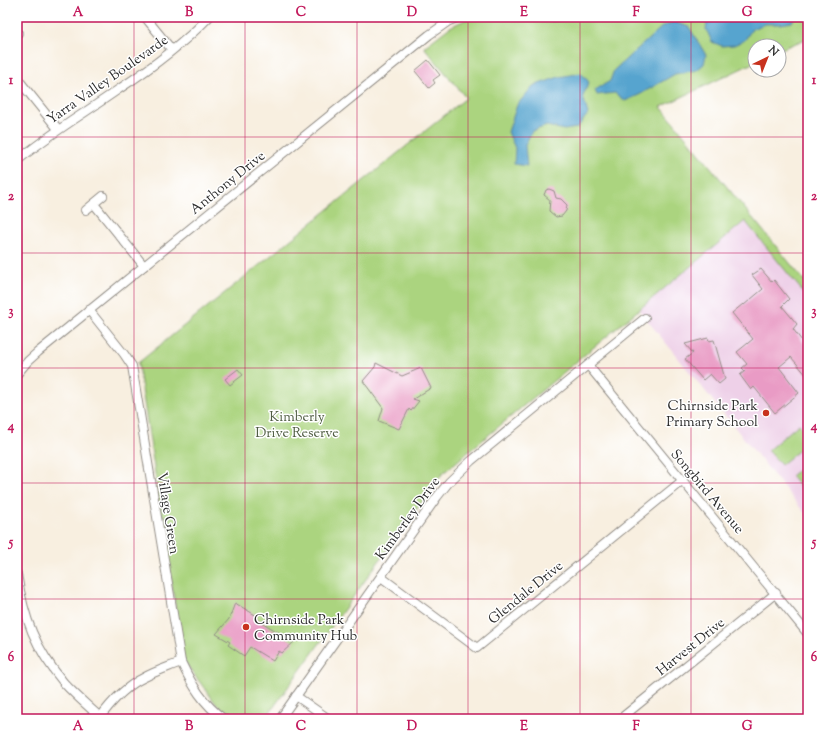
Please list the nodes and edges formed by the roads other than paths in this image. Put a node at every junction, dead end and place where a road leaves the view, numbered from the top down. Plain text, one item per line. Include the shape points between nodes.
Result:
1 (145, 17) edge
2 (209, 17) edge
3 (460, 17) edge
4 (540, 17) edge
5 (558, 17) edge
6 (172, 50) junction
7 (17, 78) edge
8 (58, 130) junction
9 (17, 161) edge
10 (103, 196) dead end
11 (94, 204) junction
12 (86, 210) dead end
13 (144, 266) junction
14 (89, 310) junction
15 (645, 318) dead end
16 (588, 365) junction
17 (17, 374) edge
18 (682, 480) junction
19 (17, 574) edge
20 (381, 577) junction
21 (776, 593) junction
22 (808, 634) edge
23 (181, 662) junction
24 (296, 696) junction
25 (99, 718) edge
26 (224, 719) edge
27 (280, 719) edge
28 (329, 719) edge
29 (620, 719) edge

1 - 6 street
2 - 6 street, Yarra Valley Boulevarde
3 - 13 street, Anthony Drive via 449,21 429,35
4 - 5 street
6 - 8 street, Yarra Valley Boulevarde via 140,75
7 - 8 street
8 - 9 street, Yarra Valley Boulevarde
10 - 11 street
11 - 12 street
11 - 13 street
13 - 14 street, Anthony Drive
14 - 17 street, Anthony Drive via 38,352
14 - 23 street, Village Green via 132,366
15 - 16 street, Kimberley Drive
16 - 18 street, Songbird Avenue
16 - 20 street, Kimberley Drive via 449,482
18 - 20 street, Glendale Drive via 477,648
18 - 21 street, Songbird Avenue
19 - 25 street via 22,602 32,633 47,660 65,684
20 - 24 street, Kimberley Drive
21 - 22 street, Songbird Avenue
21 - 29 street, Harvest Drive
23 - 25 street via 146,676 129,687
23 - 26 street, Village Green via 203,701
24 - 27 street, Kimberley Drive
24 - 28 street

